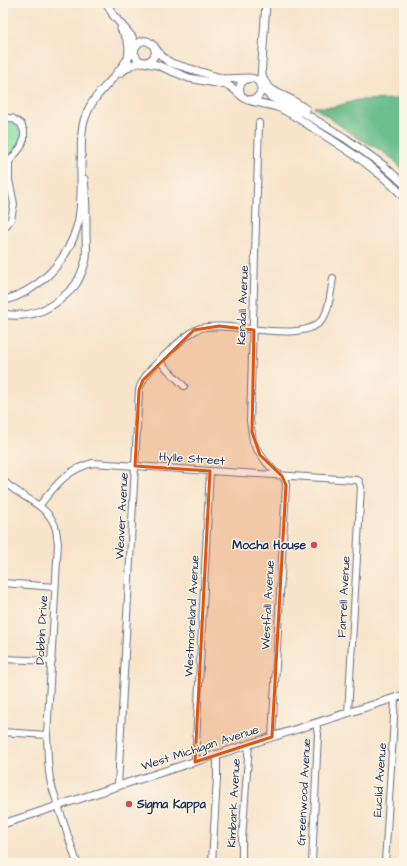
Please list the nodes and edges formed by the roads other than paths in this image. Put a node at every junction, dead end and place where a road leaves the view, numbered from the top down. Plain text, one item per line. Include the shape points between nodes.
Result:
1 (107, 3) edge
2 (266, 3) edge
3 (113, 15) junction
4 (154, 46) junction
5 (135, 49) junction
6 (127, 60) junction
7 (144, 62) junction
8 (262, 74) junction
9 (248, 78) junction
10 (112, 79) junction
11 (261, 86) junction
12 (241, 95) junction
13 (250, 100) junction
14 (3, 118) edge
15 (259, 123) dead end
16 (82, 137) junction
17 (345, 138) junction
18 (3, 157) edge
19 (9, 162) junction
20 (404, 184) edge
21 (404, 197) edge
22 (3, 230) edge
23 (333, 278) dead end
24 (3, 300) edge
25 (3, 314) edge
26 (254, 330) junction
27 (159, 361) junction
28 (184, 386) dead end
29 (136, 466) junction
30 (210, 471) junction
31 (282, 476) junction
32 (3, 480) edge
33 (359, 481) joint
34 (39, 506) junction
35 (3, 583) edge
36 (55, 587) junction
37 (3, 659) edge
38 (52, 661) junction
39 (404, 695) edge
40 (394, 698) junction
41 (348, 713) junction
42 (316, 723) junction
43 (3, 732) edge
44 (47, 735) junction
45 (272, 736) junction
46 (249, 744) junction
47 (218, 754) junction
48 (195, 762) junction
49 (118, 786) junction
50 (58, 805) junction
51 (3, 824) edge
52 (76, 863) edge
53 (212, 863) edge
54 (244, 863) edge
55 (312, 863) edge
56 (385, 863) edge

1 - 3 street
2 - 8 street
3 - 5 street via 132,37
3 - 6 street via 129,45
4 - 5 street via 142,41
4 - 7 street via 154,56
4 - 9 street via 161,56 171,62 224,79
5 - 6 street
5 - 7 street via 137,58
6 - 10 street
7 - 10 street via 131,65
7 - 12 street via 189,78 227,84
8 - 11 street
8 - 17 street via 264,82 272,90 295,102
9 - 11 street via 255,79
9 - 12 street via 240,85
10 - 16 street via 89,108 83,123
11 - 13 street via 260,95
11 - 17 street via 271,98 304,112
12 - 13 street
13 - 21 street via 281,109 350,151
14 - 19 street via 12,118 21,124 24,131 21,147
15 - 26 street, Kendall Avenue
16 - 24 street via 79,219 70,246 62,259 40,282 27,291
16 - 25 street via 86,192 86,258 76,285 48,308 33,314
17 - 20 street via 383,165
18 - 19 street
19 - 22 street via 9,180 14,204 11,219
23 - 26 street, Weaver Avenue via 326,312 317,324 302,330
26 - 27 street, Weaver Avenue via 206,326 194,330
26 - 31 street, Kendall Avenue via 250,421 252,436 256,448 266,462
27 - 28 street
27 - 29 street, Weaver Avenue via 146,374 139,390
29 - 30 street, Hylle Street
29 - 34 street, Hylle Street via 93,463 79,467 58,482
29 - 49 street, Weaver Avenue
30 - 31 street, Hylle Street
30 - 48 street, Westmoreland Avenue
31 - 33 street, Hylle Street
31 - 45 street, Westfall Avenue via 286,486
32 - 34 street, Dobbin Drive
33 - 41 street, Farrell Avenue via 361,487
34 - 36 street, Dobbin Drive via 49,516 56,530 58,543
35 - 36 street
36 - 38 street, Dobbin Drive
37 - 38 street
38 - 44 street, Dobbin Drive
39 - 40 street, West Michigan Avenue
40 - 41 street, West Michigan Avenue
40 - 56 street, Euclid Avenue via 394,735
41 - 42 street, West Michigan Avenue
42 - 45 street, West Michigan Avenue
42 - 55 street, Greenwood Avenue via 318,734
43 - 44 street
44 - 50 street, Dobbin Drive via 49,773
45 - 46 street, West Michigan Avenue
46 - 47 street, West Michigan Avenue
46 - 54 street, Kimbark Avenue via 242,840
47 - 48 street, West Michigan Avenue
47 - 53 street
48 - 49 street, West Michigan Avenue
49 - 50 street, West Michigan Avenue
50 - 51 street, West Michigan Avenue
50 - 52 street, Dobbin Drive

